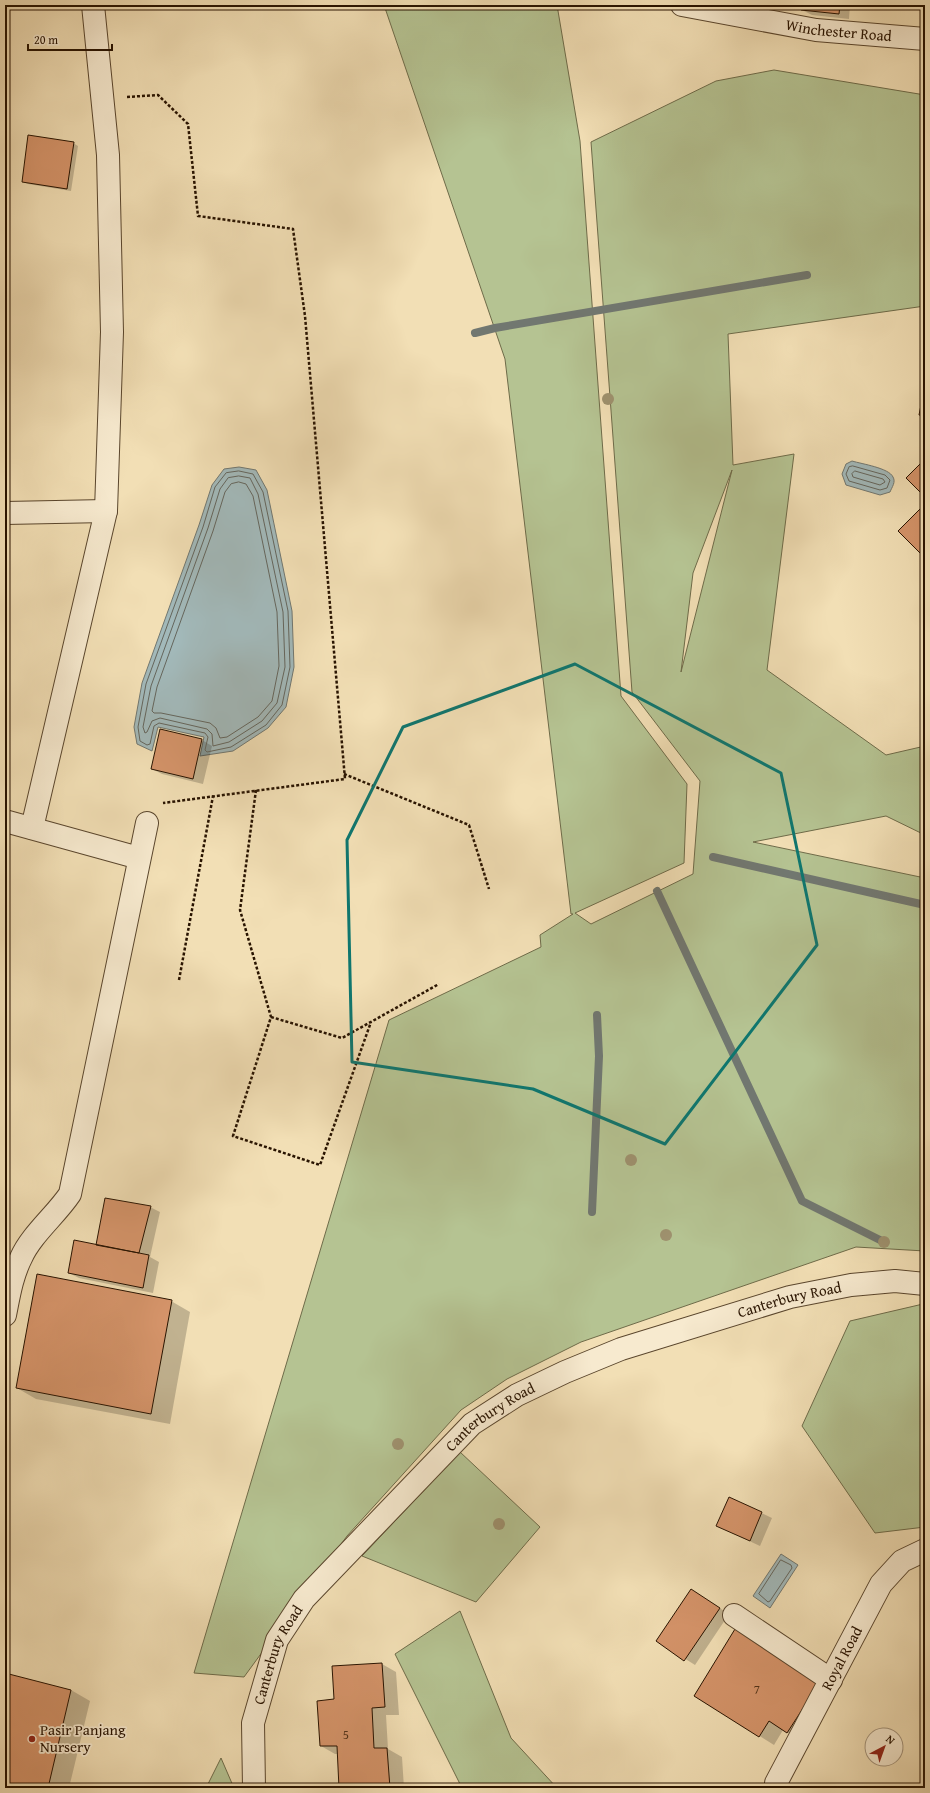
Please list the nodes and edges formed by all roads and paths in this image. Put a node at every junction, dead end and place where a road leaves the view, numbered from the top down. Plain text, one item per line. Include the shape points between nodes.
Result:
1 (94, 5) edge
2 (682, 5) edge
3 (925, 39) edge
4 (103, 99) junction
5 (106, 511) junction
6 (5, 513) edge
7 (344, 774) junction
8 (256, 790) junction
9 (213, 796) junction
10 (5, 820) edge
11 (147, 823) joint
12 (32, 828) junction
13 (139, 858) junction
14 (489, 889) dead end
15 (179, 980) dead end
16 (439, 984) dead end
17 (271, 1017) junction
18 (371, 1022) junction
19 (925, 1284) edge
20 (5, 1315) edge
21 (925, 1550) edge
22 (734, 1615) dead end
23 (831, 1680) junction
24 (776, 1783) dead end
25 (254, 1788) edge

1 - 4 street
2 - 3 street, Winchester Road via 816,30
4 - 5 street via 108,155 112,332
4 - 7 path via 158,95 188,124 198,216 293,229 305,316
5 - 6 street
5 - 12 street
7 - 8 path via 345,778
7 - 14 path via 469,825
8 - 9 path
8 - 17 path via 240,910
9 - 11 path via 151,805
9 - 15 path
10 - 12 street
11 - 13 street
12 - 13 street
13 - 20 street via 70,1194 21,1257 13,1278
16 - 18 path
17 - 18 path via 342,1038
17 - 18 path via 233,1136 320,1166
19 - 25 street, Canterbury Road via 895,1281 851,1285 790,1297 621,1349 517,1395 472,1424 308,1594 277,1640 253,1723
21 - 23 street, Royal Road via 902,1561 881,1584
22 - 23 street
23 - 24 street, Royal Road

